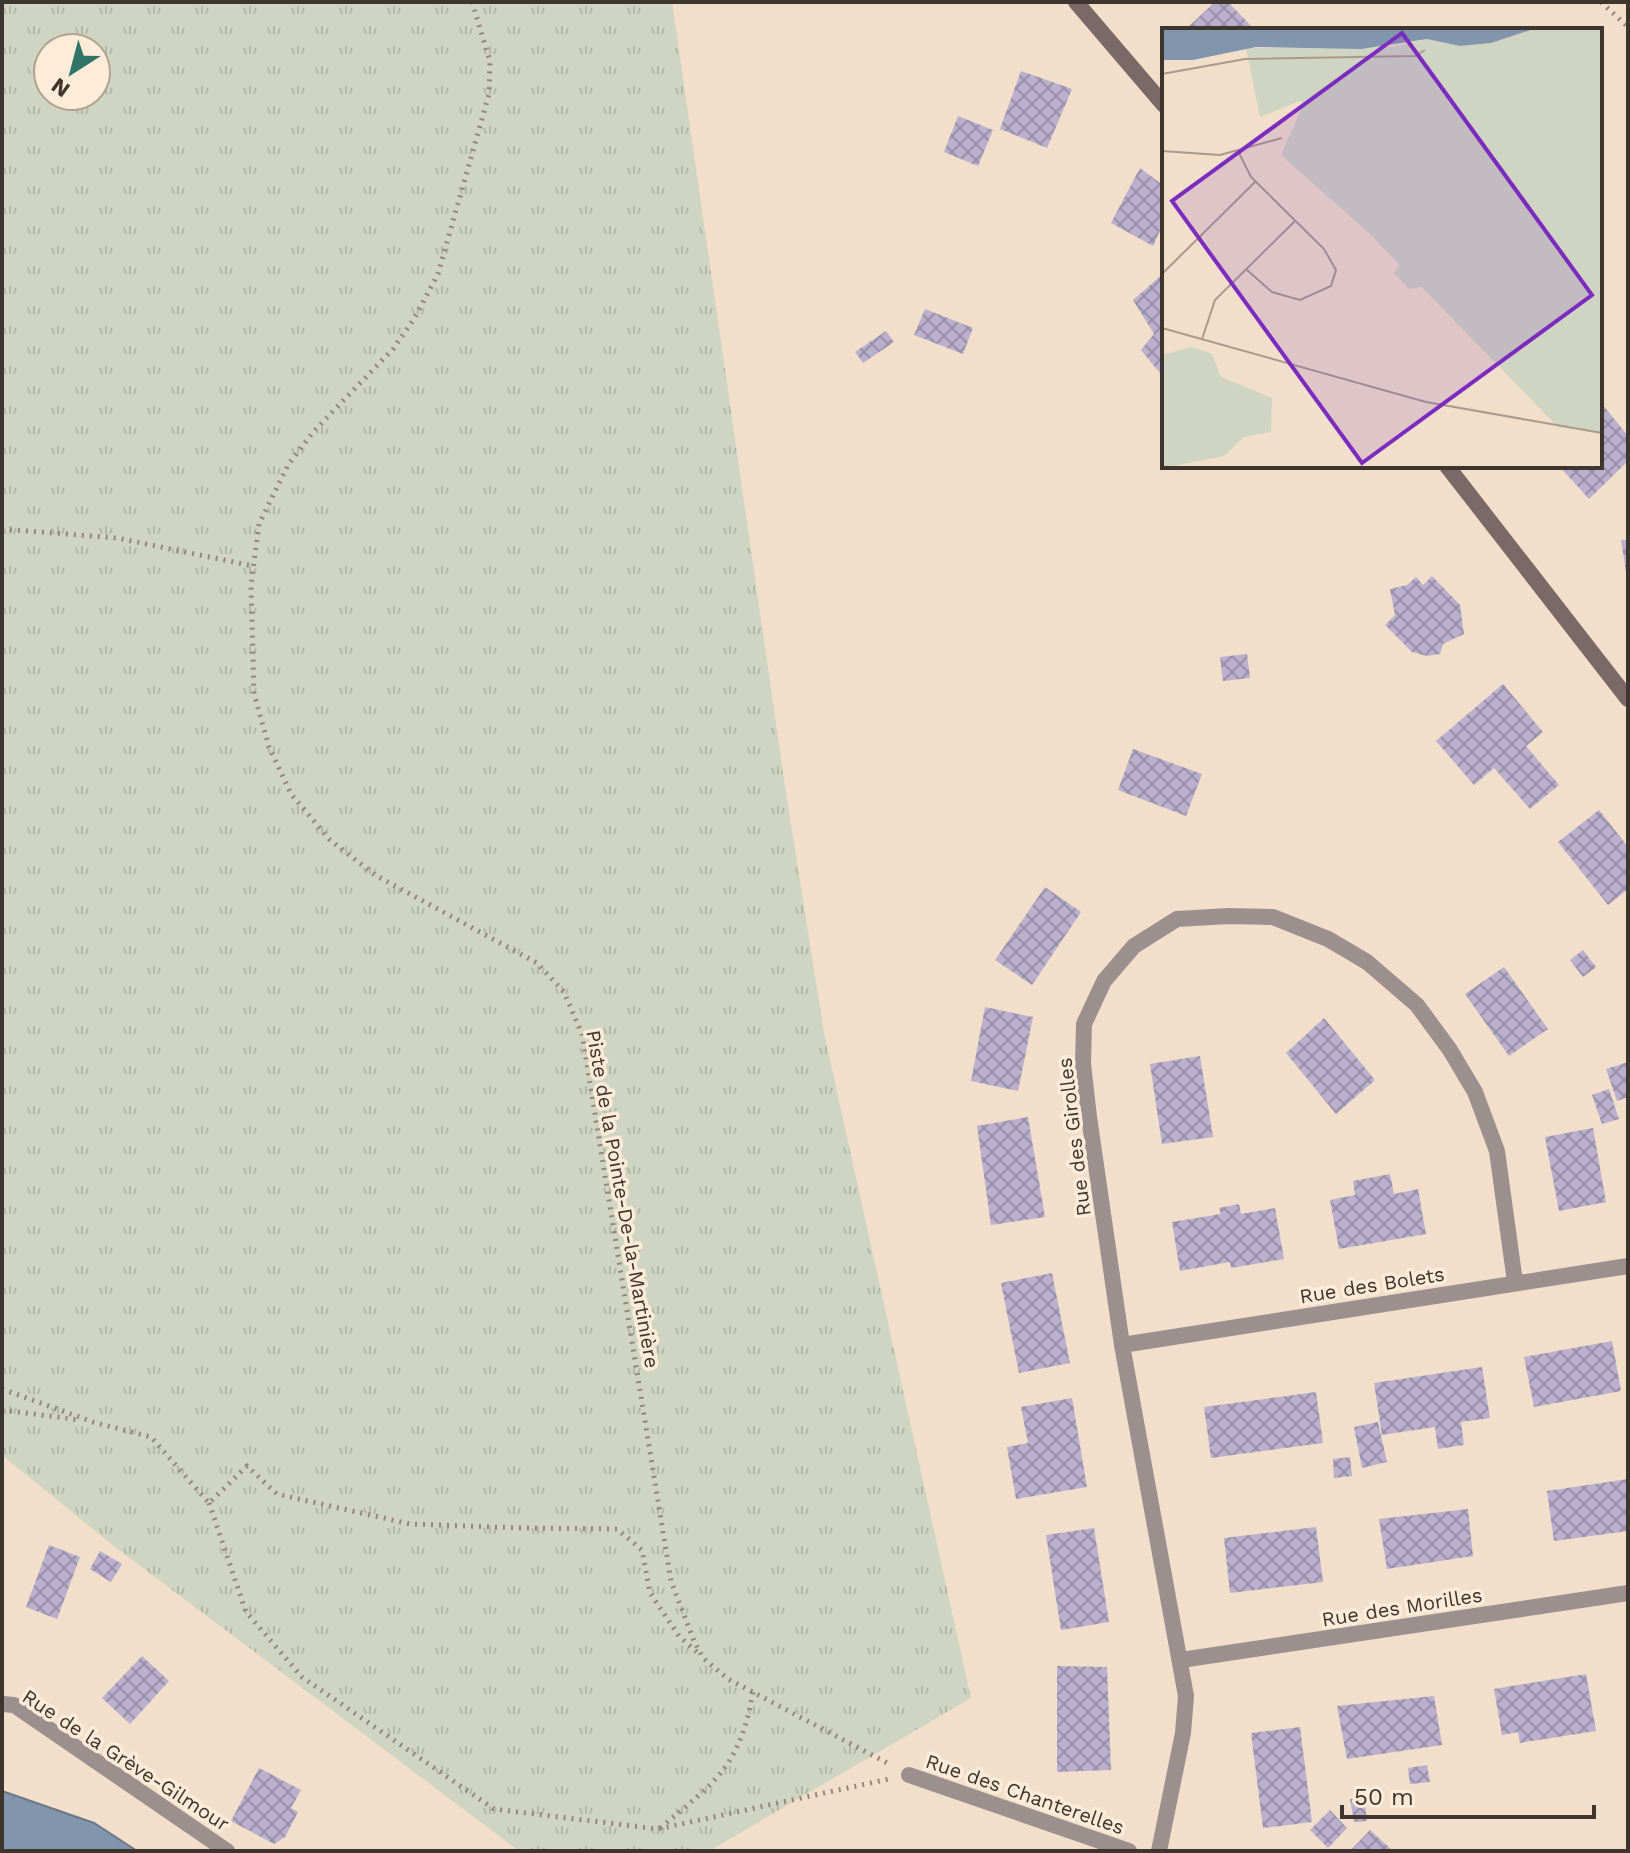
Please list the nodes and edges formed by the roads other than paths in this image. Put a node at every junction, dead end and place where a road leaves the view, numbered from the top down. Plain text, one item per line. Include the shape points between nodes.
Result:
1 (1076, 2) edge
2 (1162, 103) edge
3 (1449, 468) edge
4 (1628, 699) edge
5 (1628, 1266) edge
6 (1515, 1282) junction
7 (1122, 1345) junction
8 (1628, 1593) edge
9 (1181, 1660) junction
10 (2, 1704) edge
11 (909, 1775) road end
12 (227, 1851) edge
13 (1129, 1851) edge
14 (1159, 1851) edge

1 - 2 street
3 - 4 street
5 - 6 street, Rue des Bolets
6 - 7 street, Rue des Bolets
6 - 7 street, Rue des Girolles via 1497,1151 1475,1092 1417,1005 1367,962 1273,917 1177,919 1134,946 1104,981 1084,1024 1089,1117
7 - 9 street, Rue des Girolles
8 - 9 street, Rue des Morilles
9 - 14 street, Rue des Girolles via 1186,1696 1183,1733
10 - 12 street, Rue de la Grève-Gilmour via 14,1705
11 - 13 street, Rue des Chanterelles

